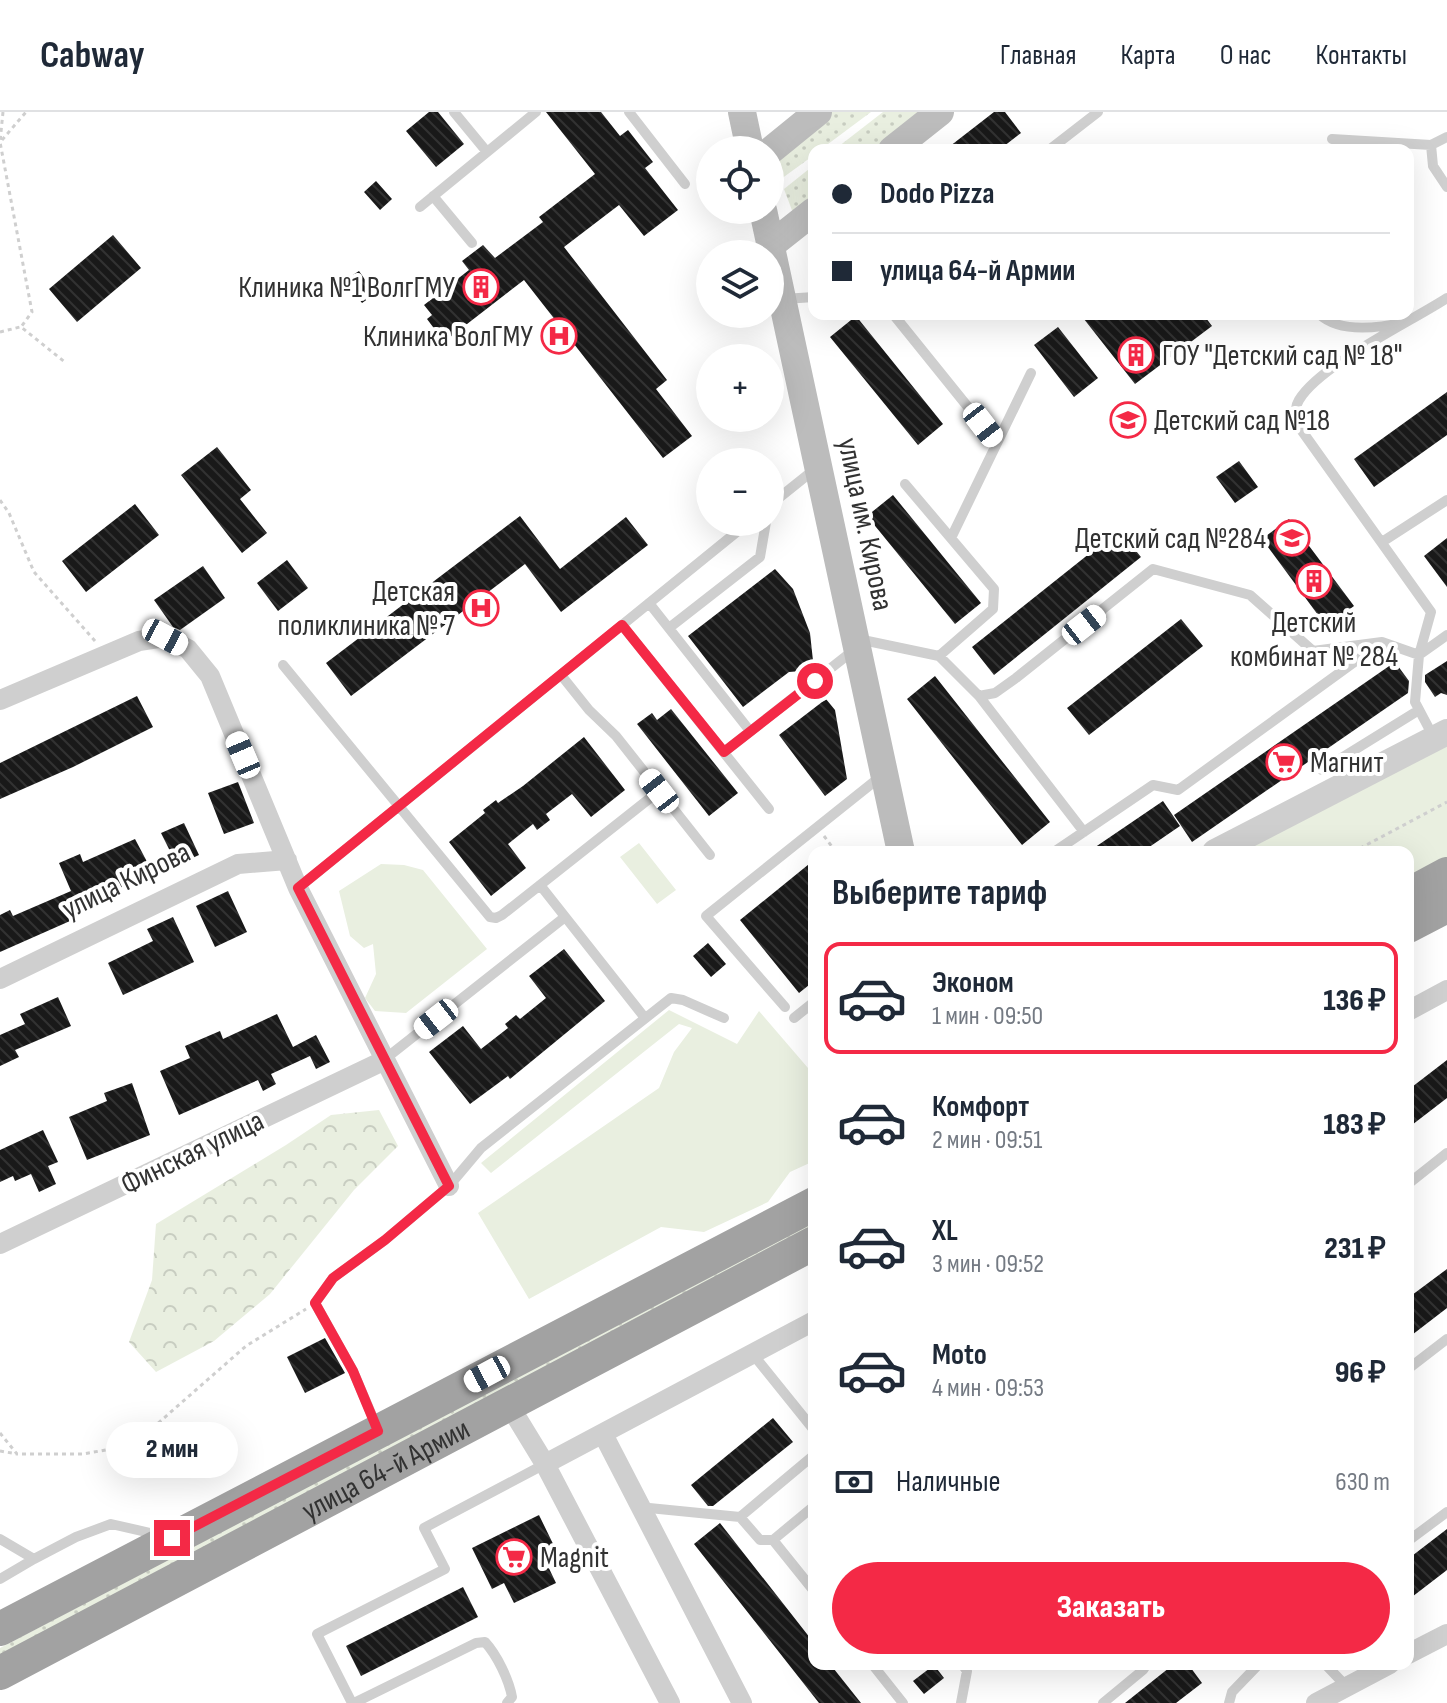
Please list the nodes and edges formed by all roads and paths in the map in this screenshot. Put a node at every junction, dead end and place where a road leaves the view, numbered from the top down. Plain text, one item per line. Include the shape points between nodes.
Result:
1 (3, 112) edge
2 (26, 112) edge
3 (454, 112) edge
4 (536, 112) edge
5 (629, 112) edge
6 (742, 112) edge
7 (818, 112) edge
8 (940, 112) edge
9 (1098, 112) edge
10 (747, 136) edge
11 (1447, 137) edge
12 (1332, 139) dead end
13 (784, 140) edge
14 (0, 142) edge
15 (900, 144) edge
16 (1060, 144) edge
17 (1431, 145) junction
18 (487, 152) junction
19 (685, 184) dead end
20 (1447, 187) edge
21 (433, 196) junction
22 (420, 207) dead end
23 (808, 216) edge
24 (777, 240) edge
25 (472, 243) dead end
26 (808, 297) edge
27 (1447, 298) edge
28 (784, 299) edge
29 (784, 304) edge
30 (1415, 319) edge
31 (898, 320) edge
32 (1328, 320) edge
33 (1411, 320) edge
34 (1413, 320) edge
35 (21, 327) junction
36 (0, 332) edge
37 (66, 363) dead end
38 (1031, 373) dead end
39 (997, 443) junction
40 (819, 466) junction
41 (905, 484) dead end
42 (784, 494) edge
43 (0, 500) edge
44 (1447, 500) edge
45 (732, 536) edge
46 (764, 536) edge
47 (951, 538) junction
48 (1382, 542) junction
49 (649, 603) junction
50 (622, 625) junction
51 (669, 628) junction
52 (1447, 635) edge
53 (1382, 642) junction
54 (857, 643) junction
55 (106, 655) junction
56 (1419, 655) junction
57 (939, 656) junction
58 (283, 665) dead end
59 (561, 675) junction
60 (979, 696) junction
61 (0, 700) edge
62 (1419, 710) junction
63 (750, 731) junction
64 (1441, 735) edge
65 (724, 752) junction
66 (1322, 770) dead end
67 (885, 774) junction
68 (659, 791) junction
69 (1447, 802) edge
70 (397, 807) junction
71 (769, 809) dead end
72 (816, 827) junction
73 (1084, 832) junction
74 (831, 846) edge
75 (900, 846) edge
76 (1063, 846) edge
77 (1227, 846) edge
78 (1364, 846) edge
79 (710, 855) dead end
80 (287, 860) junction
81 (1447, 874) edge
82 (540, 885) junction
83 (298, 888) junction
84 (1414, 892) edge
85 (1447, 906) edge
86 (565, 917) junction
87 (1414, 923) edge
88 (0, 979) edge
89 (1447, 990) edge
90 (785, 1007) dead end
91 (808, 1007) edge
92 (1414, 1008) edge
93 (645, 1018) junction
94 (724, 1018) dead end
95 (794, 1018) dead end
96 (383, 1061) junction
97 (1447, 1153) edge
98 (1414, 1179) edge
99 (449, 1186) junction
100 (808, 1207) edge
101 (0, 1244) edge
102 (808, 1246) edge
103 (315, 1303) junction
104 (808, 1324) edge
105 (1447, 1339) edge
106 (752, 1353) junction
107 (1414, 1364) edge
108 (509, 1405) junction
109 (808, 1423) edge
110 (378, 1431) junction
111 (0, 1433) edge
112 (603, 1434) junction
113 (0, 1451) edge
114 (17, 1454) junction
115 (808, 1460) edge
116 (545, 1464) junction
117 (639, 1507) junction
118 (808, 1511) edge
119 (1447, 1512) edge
120 (740, 1517) junction
121 (1414, 1537) edge
122 (172, 1538) junction
123 (0, 1539) edge
124 (773, 1540) junction
125 (34, 1559) junction
126 (0, 1579) edge
127 (808, 1584) edge
128 (0, 1629) edge
129 (1447, 1634) edge
130 (1414, 1651) edge
131 (880, 1670) edge
132 (966, 1670) edge
133 (1143, 1670) edge
134 (1253, 1670) edge
135 (1331, 1670) edge
136 (1379, 1670) edge
137 (0, 1673) edge
138 (1347, 1687) junction
139 (353, 1703) edge
140 (507, 1703) edge
141 (670, 1703) edge
142 (742, 1703) edge
143 (903, 1703) edge
144 (961, 1703) edge
145 (1103, 1703) edge
146 (1229, 1703) edge
147 (1316, 1703) edge

1 - 14 path
2 - 14 path
3 - 18 lane
4 - 18 lane
5 - 19 lane
6 - 10 main road
7 - 13 main road
8 - 15 main road
9 - 16 lane
11 - 17 lane
12 - 17 lane
14 - 35 path via 32,312
17 - 20 lane via 1433,166
18 - 21 lane
21 - 22 lane
21 - 25 lane
23 - 24 main road
26 - 28 lane
27 - 30 lane
29 - 40 main road, улица им. Кирова
31 - 39 lane
32 - 33 lane via 1344,327
34 - 48 lane via 1324,375 1297,402 1295,412 1297,424
35 - 36 path
35 - 37 path
38 - 39 lane
39 - 47 lane
40 - 42 lane
40 - 54 main road, улица им. Кирова
41 - 47 lane
43 - 55 path via 34,572
44 - 48 lane
45 - 49 lane
46 - 51 lane via 760,557
47 - 57 lane via 994,589 993,609
48 - 56 lane via 1431,612
49 - 50 lane
49 - 51 lane
50 - 59 lane
50 - 65 lane
51 - 63 lane
52 - 56 lane
53 - 56 lane
53 - 60 lane via 1313,651 1250,595 1153,569 1016,678 995,693
53 - 73 lane via 1178,790 1153,785
54 - 57 lane
54 - 63 lane
54 - 67 main road, улица им. Кирова
55 - 61 street
55 - 80 street via 165,637 188,649 210,676
56 - 62 lane
57 - 60 lane
58 - 70 lane
59 - 68 lane
59 - 70 lane
60 - 73 lane
62 - 64 lane
62 - 66 lane
63 - 65 lane
64 - 77 street
65 - 71 lane
67 - 72 lane
67 - 75 main road, улица им. Кирова
68 - 79 lane
68 - 82 lane
69 - 78 path
70 - 82 lane via 490,917 502,915
70 - 83 lane
72 - 74 path
72 - 90 lane via 706,916
73 - 76 lane
80 - 83 street
80 - 88 street, улица Кирова via 238,864
81 - 84 highway
82 - 86 lane
83 - 96 street
85 - 87 highway
86 - 93 lane
86 - 96 lane
89 - 92 street
91 - 95 lane
93 - 94 lane via 671,998
93 - 99 lane via 481,1148
96 - 99 street
96 - 101 street, Финская улица
97 - 98 lane
99 - 103 lane via 333,1278
100 - 110 highway, улица 64-й Армии
102 - 108 highway, улица 64-й Армии
103 - 110 lane via 353,1371
103 - 114 path via 246,1346 148,1432 117,1448
104 - 106 street
105 - 107 lane
106 - 109 lane
106 - 112 street
108 - 116 street
108 - 137 highway, улица 64-й Армии
110 - 122 highway, улица 64-й Армии
111 - 114 path
112 - 116 street
112 - 117 street
113 - 114 path
115 - 120 lane
116 - 139 lane via 424,1528 445,1569 317,1634
116 - 141 street
117 - 120 lane
117 - 142 street
118 - 124 lane
119 - 121 lane
120 - 124 lane via 760,1540
122 - 125 lane via 111,1524
122 - 128 highway, улица 64-й Армии
123 - 125 lane
124 - 127 lane
125 - 126 lane
129 - 130 street
131 - 143 lane
132 - 144 lane
133 - 145 lane
134 - 146 lane via 1232,1692
135 - 138 lane
136 - 138 street
138 - 147 street
139 - 140 lane via 485,1642 510,1689

